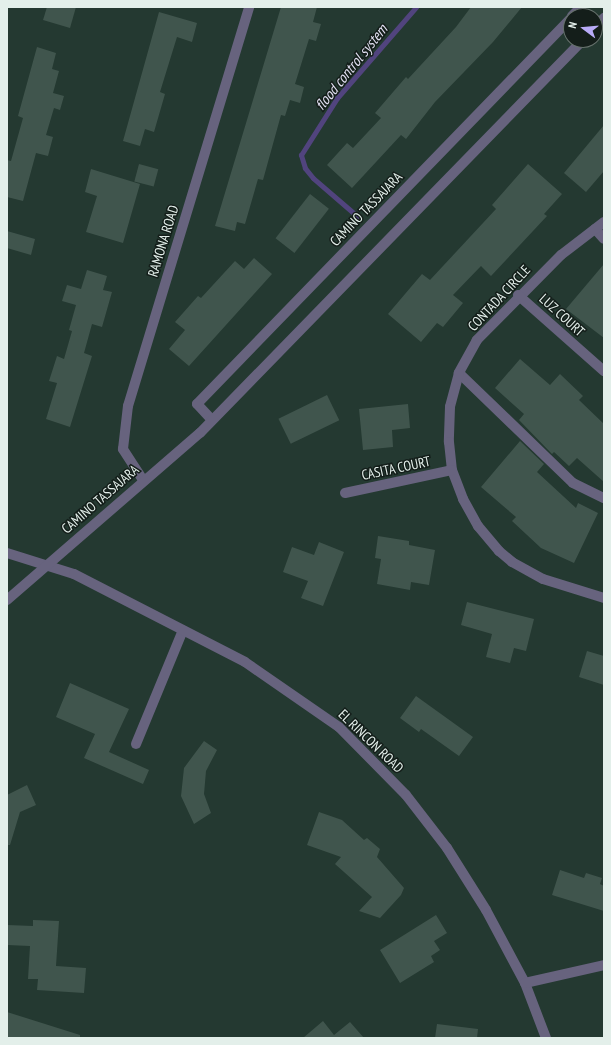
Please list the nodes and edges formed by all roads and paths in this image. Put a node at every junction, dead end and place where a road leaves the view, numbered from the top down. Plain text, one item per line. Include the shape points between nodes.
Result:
1 (249, 7) edge
2 (563, 26) edge
3 (575, 48) edge
4 (604, 222) edge
5 (595, 229) junction
6 (604, 239) edge
7 (518, 295) junction
8 (604, 371) edge
9 (459, 373) junction
10 (212, 420) junction
11 (452, 470) junction
12 (143, 480) junction
13 (345, 493) dead end
14 (604, 498) edge
15 (7, 553) edge
16 (45, 566) junction
17 (604, 598) edge
18 (7, 600) edge
19 (183, 630) junction
20 (136, 744) dead end
21 (604, 965) edge
22 (525, 983) junction
23 (546, 1038) edge

1 - 12 street, RAMONA ROAD via 128,406 123,449
2 - 10 street, CAMINO TASSAJARA via 197,404
3 - 10 street, CAMINO TASSAJARA
4 - 5 street, CONTADA CIRCLE
5 - 6 street
5 - 7 street, CONTADA CIRCLE via 561,255
7 - 8 street, LUZ COURT
7 - 9 street, CONTADA CIRCLE via 477,340
9 - 11 street, CONTADA CIRCLE via 450,407 449,442
9 - 14 street via 573,483
10 - 12 street, CAMINO TASSAJARA
11 - 13 street, CASITA COURT
11 - 17 street, CONTADA CIRCLE via 463,499 478,526 512,562 543,579
12 - 16 street, CAMINO TASSAJARA
15 - 16 street, EL RINCON ROAD
16 - 18 street, CAMINO TASSAJARA
16 - 19 street, EL RINCON ROAD via 74,574
19 - 20 street
19 - 22 street, EL RINCON ROAD via 245,662 328,719 406,795 447,848 486,910
21 - 22 street
22 - 23 street, EL RINCON ROAD

